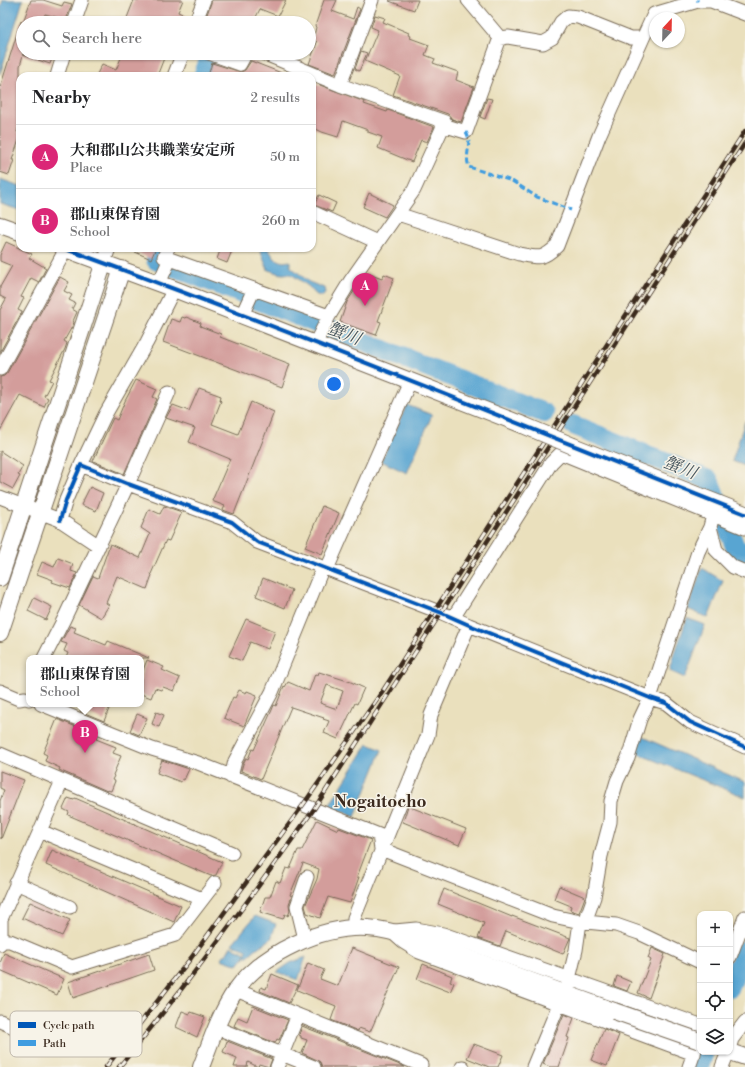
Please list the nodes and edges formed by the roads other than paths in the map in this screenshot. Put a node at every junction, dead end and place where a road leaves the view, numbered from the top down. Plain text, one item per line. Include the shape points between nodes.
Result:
1 (82, 0) edge
2 (204, 0) edge
3 (372, 0) edge
4 (468, 0) edge
5 (660, 0) edge
6 (655, 12) edge
7 (661, 12) edge
8 (745, 14) edge
9 (76, 16) edge
10 (197, 16) edge
11 (649, 25) edge
12 (500, 38) junction
13 (643, 38) junction
14 (62, 60) edge
15 (180, 60) edge
16 (229, 60) edge
17 (242, 60) edge
18 (280, 60) edge
19 (58, 72) edge
20 (176, 72) edge
21 (309, 72) edge
22 (316, 75) edge
23 (340, 85) junction
24 (443, 125) junction
25 (316, 214) edge
26 (398, 214) junction
27 (0, 225) edge
28 (16, 231) edge
29 (377, 242) junction
30 (62, 252) edge
31 (88, 252) edge
32 (169, 254) edge
33 (106, 255) edge
34 (122, 269) junction
35 (167, 286) junction
36 (254, 289) junction
37 (242, 315) junction
38 (329, 316) junction
39 (315, 344) junction
40 (0, 369) edge
41 (410, 381) junction
42 (169, 392) dead end
43 (81, 465) junction
44 (128, 484) junction
45 (0, 497) edge
46 (23, 507) junction
47 (40, 513) junction
48 (745, 514) edge
49 (60, 520) junction
50 (712, 521) junction
51 (745, 528) edge
52 (99, 546) junction
53 (325, 568) junction
54 (745, 572) edge
55 (0, 578) edge
56 (453, 618) junction
57 (469, 625) junction
58 (0, 633) edge
59 (45, 655) edge
60 (0, 691) edge
61 (26, 696) edge
62 (650, 698) junction
63 (48, 707) edge
64 (745, 747) edge
65 (0, 754) edge
66 (231, 777) junction
67 (62, 781) junction
68 (40, 831) junction
69 (381, 849) junction
70 (232, 853) dead end
71 (307, 877) dead end
72 (16, 883) junction
73 (214, 883) dead end
74 (202, 899) junction
75 (70, 907) dead end
76 (745, 917) edge
77 (583, 922) junction
78 (354, 928) junction
79 (392, 931) junction
80 (305, 939) junction
81 (1, 942) edge
82 (733, 950) edge
83 (697, 961) edge
84 (569, 980) junction
85 (236, 990) junction
86 (560, 1003) junction
87 (298, 1015) junction
88 (0, 1021) edge
89 (745, 1022) edge
90 (697, 1024) edge
91 (10, 1025) edge
92 (217, 1028) junction
93 (733, 1040) edge
94 (733, 1047) edge
95 (697, 1048) edge
96 (283, 1054) junction
97 (726, 1055) edge
98 (745, 1057) edge
99 (201, 1067) edge
100 (278, 1067) edge
101 (314, 1067) edge
102 (420, 1067) edge
103 (533, 1067) edge
104 (689, 1067) edge
105 (722, 1067) edge

1 - 9 street
2 - 10 street
3 - 23 street
4 - 12 street
5 - 6 street
7 - 8 street via 698,1 711,1
11 - 13 street
12 - 13 street via 542,43 552,38 561,22 568,16 578,17 631,38
12 - 24 street via 466,132
13 - 26 street via 600,136 557,246 546,256 534,258 519,254
14 - 19 street
15 - 20 street
16 - 17 street via 240,64
18 - 21 street
22 - 23 street
23 - 24 street via 445,122
24 - 26 street via 414,190
25 - 29 street
26 - 29 street
27 - 28 street
29 - 38 street
30 - 40 street
31 - 33 street
32 - 35 street
32 - 36 street
33 - 34 street
33 - 46 street
34 - 35 street
34 - 47 street
35 - 37 street
35 - 43 street via 147,342 105,414
36 - 37 street
36 - 38 street
37 - 39 street
38 - 39 street
39 - 41 street
41 - 48 street, bridge
41 - 53 street
42 - 44 street
43 - 44 street
43 - 49 street
44 - 52 street
44 - 53 street via 232,522 257,542
45 - 46 street
46 - 47 street
46 - 55 street
47 - 49 street
47 - 58 street
49 - 52 street
50 - 51 street
50 - 54 street via 716,550 732,567
50 - 56 street via 561,453 551,463
50 - 62 street via 698,552
52 - 59 street
53 - 56 street
53 - 66 street via 272,692 235,761
56 - 57 street
57 - 62 street
57 - 69 street via 432,715 428,735
60 - 61 street via 19,700
62 - 64 street via 666,703 690,722
62 - 77 street via 611,801 610,822 594,897
63 - 66 street via 152,749 198,763
65 - 67 street
66 - 69 street via 379,835
67 - 68 street
67 - 70 street
68 - 72 street
68 - 74 street
69 - 77 street via 553,916
69 - 78 street via 354,918
71 - 80 street via 296,906
72 - 75 street
72 - 81 street via 0,919
73 - 74 street
74 - 81 street via 175,935 72,967 10,941
76 - 82 street
77 - 83 street via 616,925
77 - 84 street
78 - 79 street
78 - 80 street via 331,931
79 - 84 street via 416,929 442,934
79 - 86 street via 419,952
79 - 95 street, bridge via 614,1011
80 - 85 street via 275,955
84 - 90 street
85 - 87 street
85 - 92 street
86 - 95 street
86 - 103 street
87 - 96 street
87 - 102 street via 421,1065
88 - 91 street
89 - 93 street
92 - 96 street
92 - 99 street
94 - 98 street
95 - 104 street
96 - 100 street
96 - 101 street
97 - 105 street

